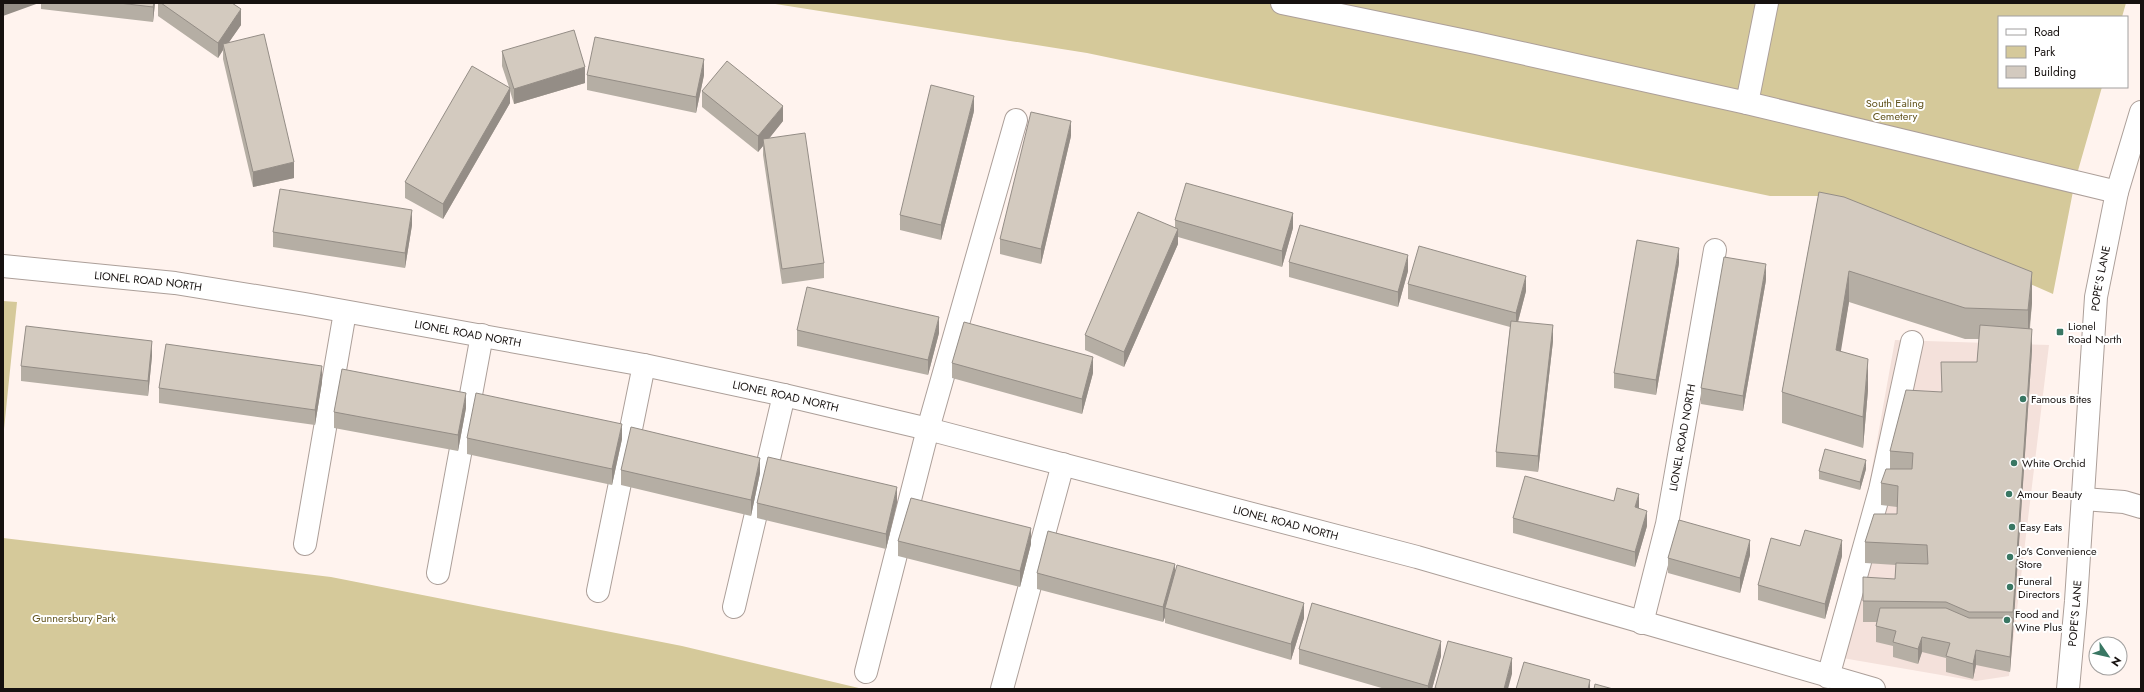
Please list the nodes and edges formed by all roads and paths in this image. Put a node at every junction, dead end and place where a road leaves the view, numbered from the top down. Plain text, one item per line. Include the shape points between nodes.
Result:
1 (1282, 3) edge
2 (1767, 3) edge
3 (1747, 103) junction
4 (2141, 112) edge
5 (1016, 120) dead end
6 (2117, 192) junction
7 (1715, 250) dead end
8 (3, 266) edge
9 (345, 312) junction
10 (482, 335) junction
11 (1912, 342) dead end
12 (644, 365) junction
13 (784, 395) junction
14 (928, 429) junction
15 (1063, 464) junction
16 (2083, 499) junction
17 (2141, 507) edge
18 (305, 544) dead end
19 (438, 572) dead end
20 (598, 592) dead end
21 (734, 607) dead end
22 (1642, 623) junction
23 (866, 672) dead end
24 (1828, 677) junction
25 (1002, 689) edge
26 (1874, 689) edge
27 (2068, 689) edge

1 - 3 street
2 - 3 street
3 - 6 street
4 - 6 street, POPE'S LANE
5 - 14 street
6 - 16 street, POPE'S LANE via 2096,297
7 - 22 street, LIONEL ROAD NORTH via 1667,524
8 - 9 street, LIONEL ROAD NORTH via 175,283
9 - 10 street, LIONEL ROAD NORTH
9 - 18 street
10 - 12 street, LIONEL ROAD NORTH
10 - 19 street
11 - 24 street via 1880,490
12 - 13 street, LIONEL ROAD NORTH
12 - 20 street
13 - 14 street, LIONEL ROAD NORTH
13 - 21 street
14 - 15 street, LIONEL ROAD NORTH
14 - 23 street
15 - 22 street, LIONEL ROAD NORTH via 1412,555
15 - 25 street
16 - 17 street via 2124,502
16 - 27 street, POPE'S LANE
22 - 24 street, LIONEL ROAD NORTH
24 - 26 street, LIONEL ROAD NORTH

